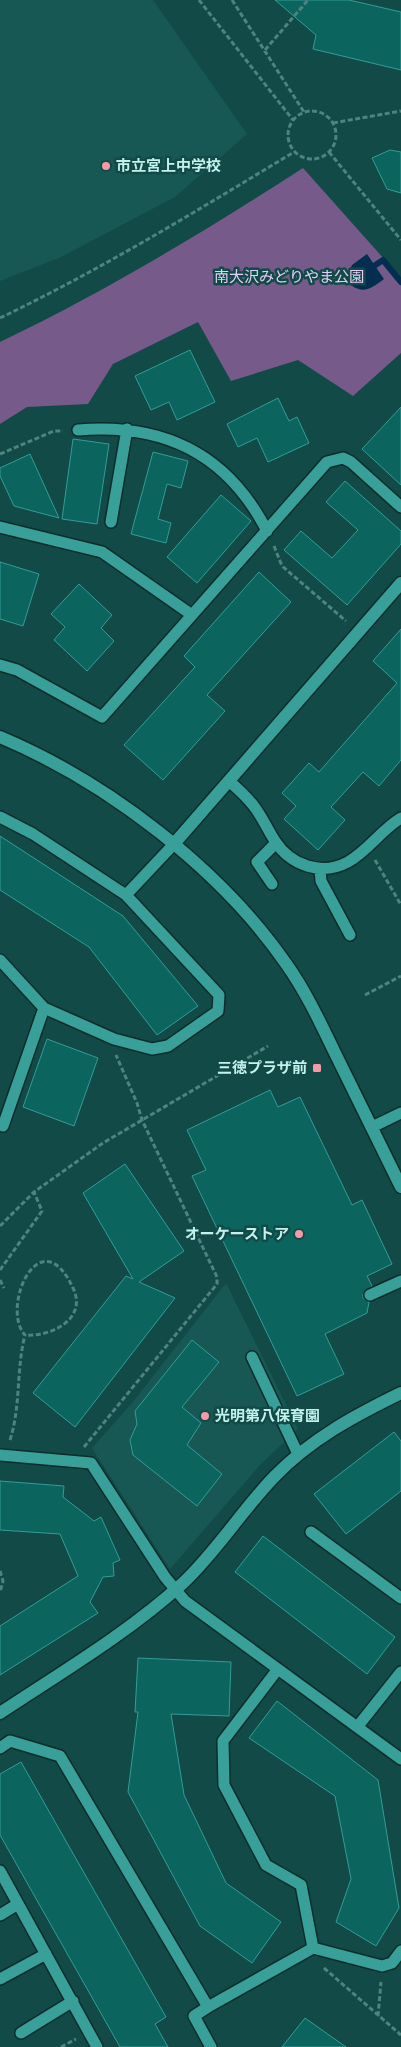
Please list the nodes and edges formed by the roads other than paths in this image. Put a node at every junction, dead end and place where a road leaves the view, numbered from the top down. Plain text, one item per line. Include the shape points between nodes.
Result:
1 (128, 429) junction
2 (78, 430) road end
3 (401, 507) edge
4 (111, 522) dead end
5 (0, 527) edge
6 (270, 535) junction
7 (401, 583) edge
8 (192, 615) junction
9 (0, 664) edge
10 (0, 737) edge
11 (228, 780) junction
12 (0, 817) edge
13 (401, 818) edge
14 (276, 843) junction
15 (173, 845) junction
16 (320, 869) junction
17 (272, 884) dead end
18 (126, 895) junction
19 (350, 935) dead end
20 (0, 960) edge
21 (44, 1008) junction
22 (401, 1113) edge
23 (0, 1125) edge
24 (372, 1127) junction
25 (401, 1188) edge
26 (401, 1281) edge
27 (370, 1295) dead end
28 (252, 1357) dead end
29 (401, 1393) edge
30 (298, 1454) junction
31 (2, 1455) edge
32 (311, 1532) dead end
33 (175, 1590) junction
34 (401, 1598) edge
35 (278, 1669) junction
36 (401, 1672) edge
37 (0, 1713) edge
38 (358, 1726) junction
39 (0, 1748) edge
40 (401, 1759) edge
41 (0, 1871) edge
42 (18, 1904) junction
43 (0, 1915) edge
44 (309, 1950) junction
45 (401, 1951) edge
46 (46, 1954) junction
47 (0, 1979) edge
48 (73, 2001) junction
49 (208, 2007) junction
50 (21, 2032) dead end
51 (97, 2047) edge
52 (211, 2047) edge

1 - 2 lane
1 - 4 lane
1 - 6 lane via 174,440 215,466 250,502
3 - 6 lane via 351,462 336,458 327,462
5 - 8 lane via 102,552
6 - 8 lane
7 - 11 street
8 - 9 lane via 102,717 17,670
10 - 15 street via 102,790
11 - 14 lane via 254,805
11 - 15 street
12 - 18 lane via 33,834
13 - 16 lane via 387,826 368,847 347,862
14 - 16 lane via 293,860
14 - 17 lane via 257,862
15 - 18 lane
15 - 24 street via 250,918 287,965 311,1004
16 - 19 lane via 321,881
18 - 21 lane via 219,995 218,1011 168,1046 152,1049 114,1039
20 - 21 lane
21 - 23 lane via 3,1126
22 - 24 lane
24 - 25 street
26 - 27 lane
28 - 30 lane
29 - 30 street via 323,1434
30 - 33 street
31 - 33 lane via 91,1463
32 - 34 lane
33 - 35 lane via 185,1602
33 - 37 street
35 - 38 lane
35 - 44 lane via 223,1742 224,1785 266,1865 301,1885
36 - 38 lane
38 - 40 lane
39 - 49 lane via 10,1741 60,1756
41 - 42 lane
42 - 43 lane
42 - 46 lane
44 - 45 lane via 382,1966 392,1963
44 - 49 lane
46 - 47 lane
46 - 48 lane
48 - 50 lane
48 - 51 lane
49 - 52 lane via 194,2016

